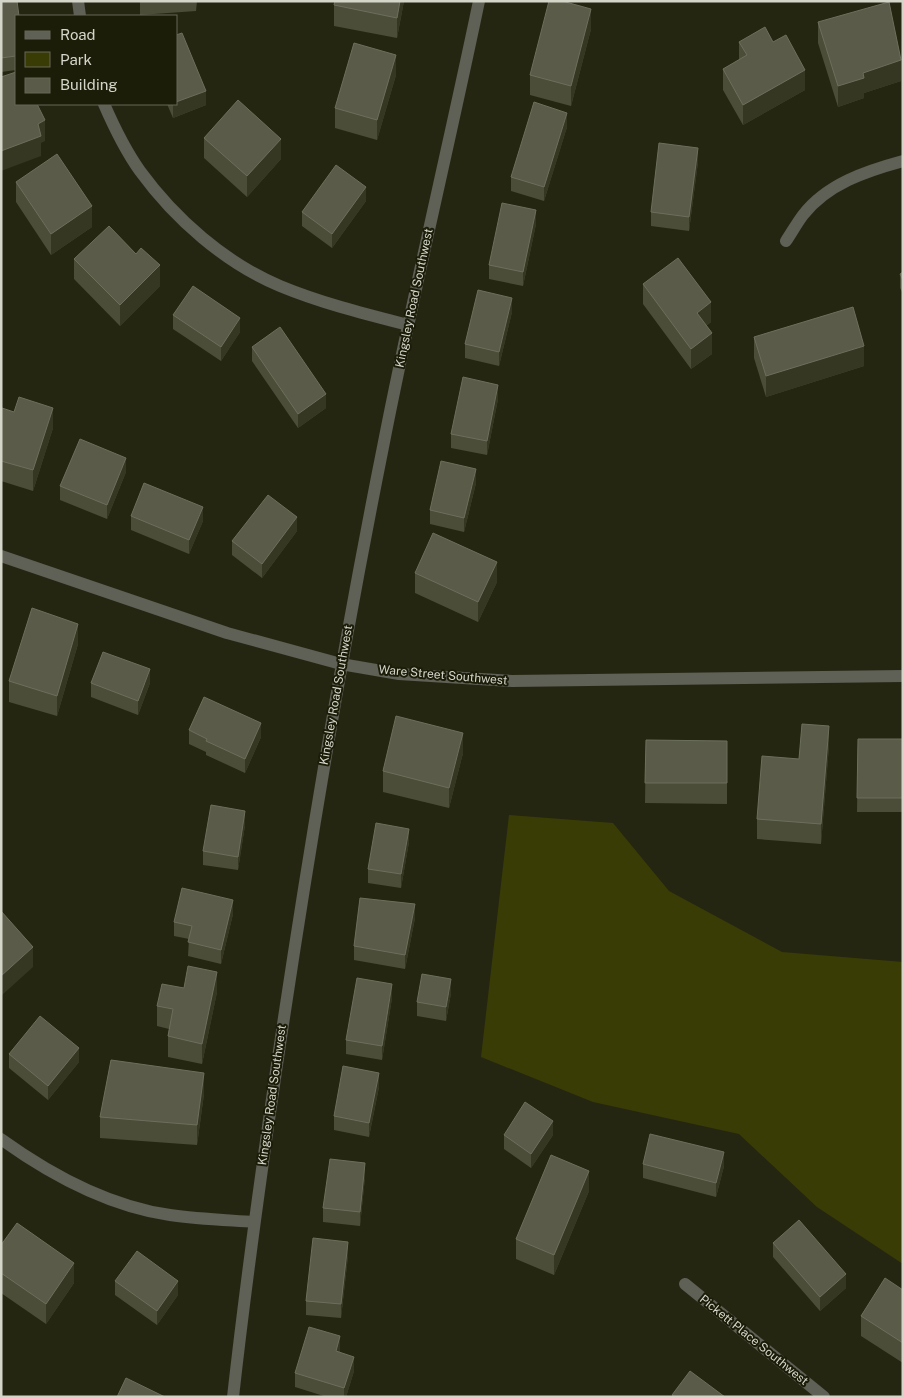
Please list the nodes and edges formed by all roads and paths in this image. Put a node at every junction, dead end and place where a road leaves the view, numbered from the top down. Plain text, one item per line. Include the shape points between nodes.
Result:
1 (78, 1) edge
2 (479, 1) edge
3 (80, 15) edge
4 (104, 105) edge
5 (903, 161) edge
6 (786, 241) dead end
7 (408, 325) junction
8 (1, 556) edge
9 (341, 664) junction
10 (903, 676) edge
11 (1, 1139) edge
12 (254, 1222) junction
13 (685, 1284) dead end
14 (233, 1397) edge
15 (824, 1397) edge

1 - 3 street
2 - 7 street, Kingsley Road Southwest
4 - 7 street via 116,132 140,170 169,206 203,238 239,265 280,286
5 - 6 street via 851,178 824,194 803,214
7 - 9 street, Kingsley Road Southwest
8 - 9 street, Ware Street Southwest via 227,632
9 - 10 street, Ware Street Southwest via 399,674 512,681
9 - 12 street, Kingsley Road Southwest via 303,884
11 - 12 street via 72,1184 124,1204 169,1214
12 - 14 street, Kingsley Road Southwest
13 - 15 street, Pickett Place Southwest

